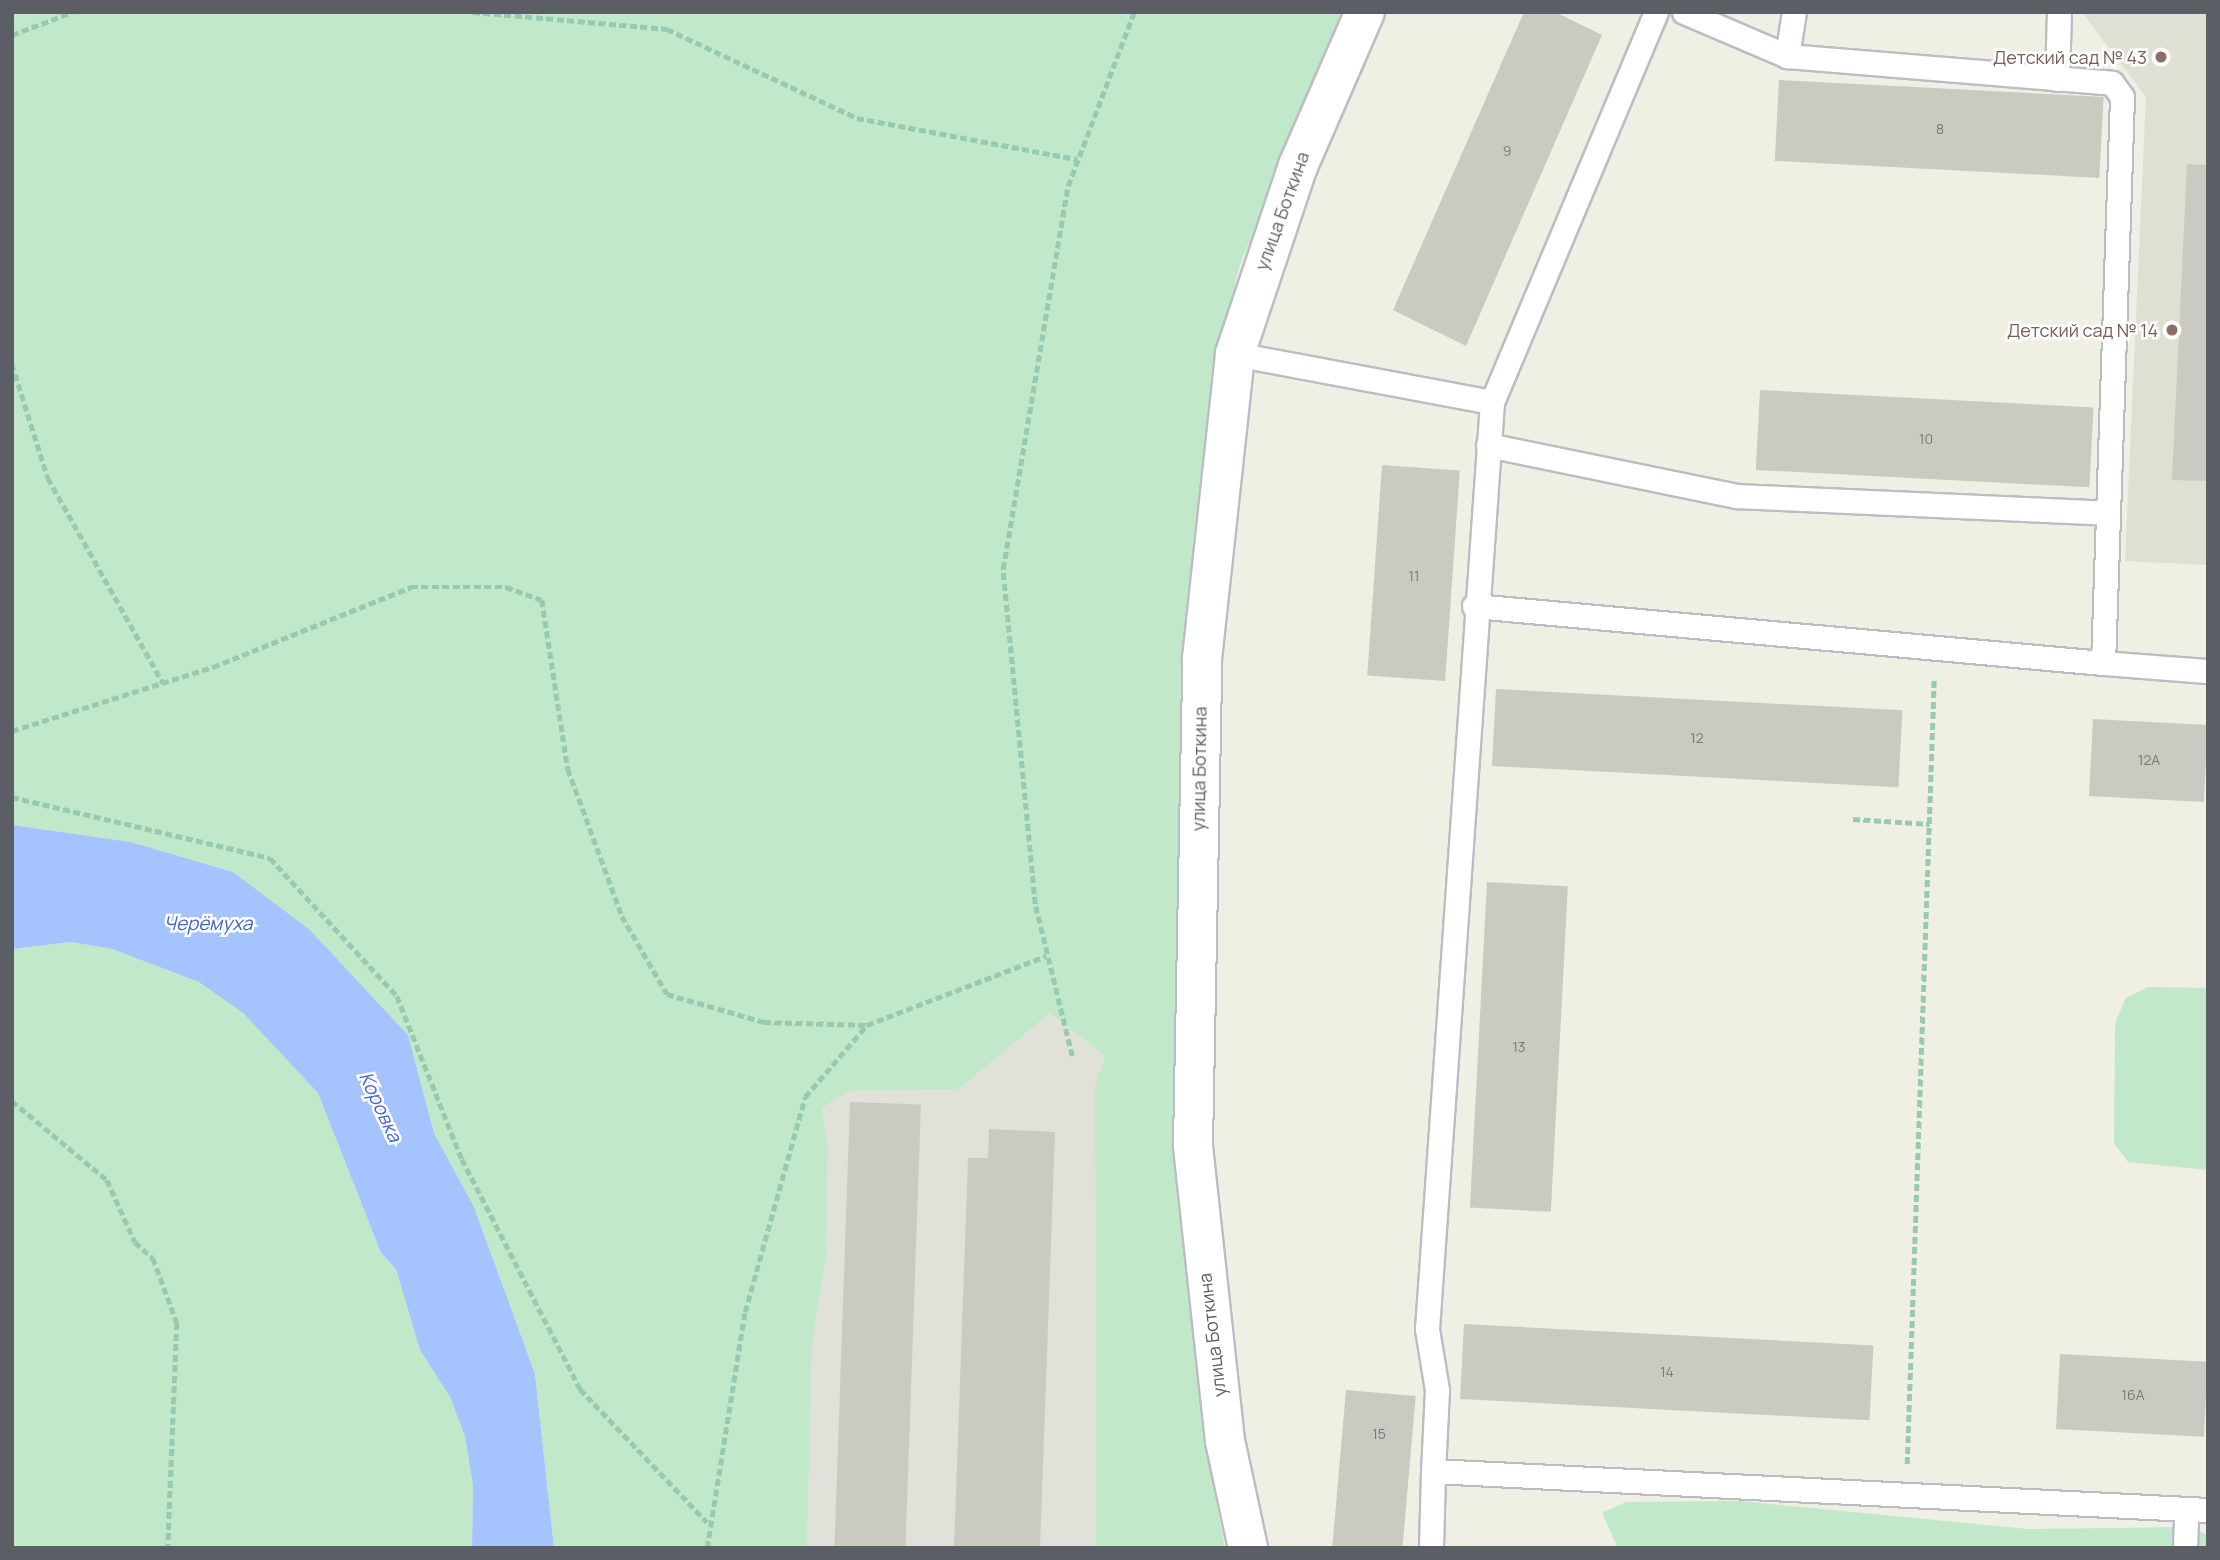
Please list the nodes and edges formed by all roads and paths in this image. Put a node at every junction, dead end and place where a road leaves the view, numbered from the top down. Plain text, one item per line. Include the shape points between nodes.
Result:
1 (72, 12) edge
2 (473, 12) edge
3 (1134, 12) edge
4 (1365, 12) edge
5 (1656, 12) edge
6 (1684, 12) edge
7 (1794, 12) edge
8 (2059, 12) edge
9 (12, 35) edge
10 (1787, 55) junction
11 (2057, 79) junction
12 (1078, 159) junction
13 (1235, 354) junction
14 (12, 364) edge
15 (1492, 402) junction
16 (1488, 445) junction
17 (2107, 513) junction
18 (1474, 606) junction
19 (1935, 649) junction
20 (2103, 663) junction
21 (2208, 671) edge
22 (163, 683) junction
23 (12, 731) edge
24 (12, 797) edge
25 (1853, 819) dead end
26 (1930, 824) junction
27 (1046, 956) junction
28 (867, 1025) junction
29 (1072, 1056) dead end
30 (12, 1101) edge
31 (1433, 1471) junction
32 (1906, 1495) junction
33 (2197, 1510) edge
34 (706, 1522) junction
35 (169, 1548) edge
36 (707, 1548) edge
37 (1248, 1548) edge
38 (1430, 1548) edge
39 (2185, 1548) edge

1 - 9 path
2 - 12 path via 667,29 857,118
3 - 12 path
4 - 13 street, улица Боткина via 1298,166
5 - 15 lane
6 - 10 lane
7 - 10 lane
8 - 11 lane
10 - 11 lane
11 - 17 lane via 2112,83 2122,97
12 - 27 path via 1068,186 1003,569
13 - 15 lane
13 - 37 street, улица Боткина via 1202,659 1193,1146 1225,1441
14 - 22 path via 48,478
15 - 16 lane
16 - 17 lane via 1737,496
16 - 18 lane
17 - 20 lane
18 - 19 lane
18 - 31 lane via 1427,1329 1437,1390
19 - 20 lane
19 - 26 path
20 - 21 lane
22 - 23 path
22 - 28 path via 411,587 506,587 542,600 568,769 622,916 667,994 764,1022
24 - 34 path via 270,858 397,996 462,1159 580,1389
25 - 26 path
26 - 32 path
27 - 28 path
27 - 29 path
28 - 34 path via 806,1097 745,1312
30 - 35 path via 107,1180 135,1242 153,1258 177,1323
31 - 32 lane
31 - 38 lane
32 - 33 lane
33 - 39 lane
34 - 36 path

